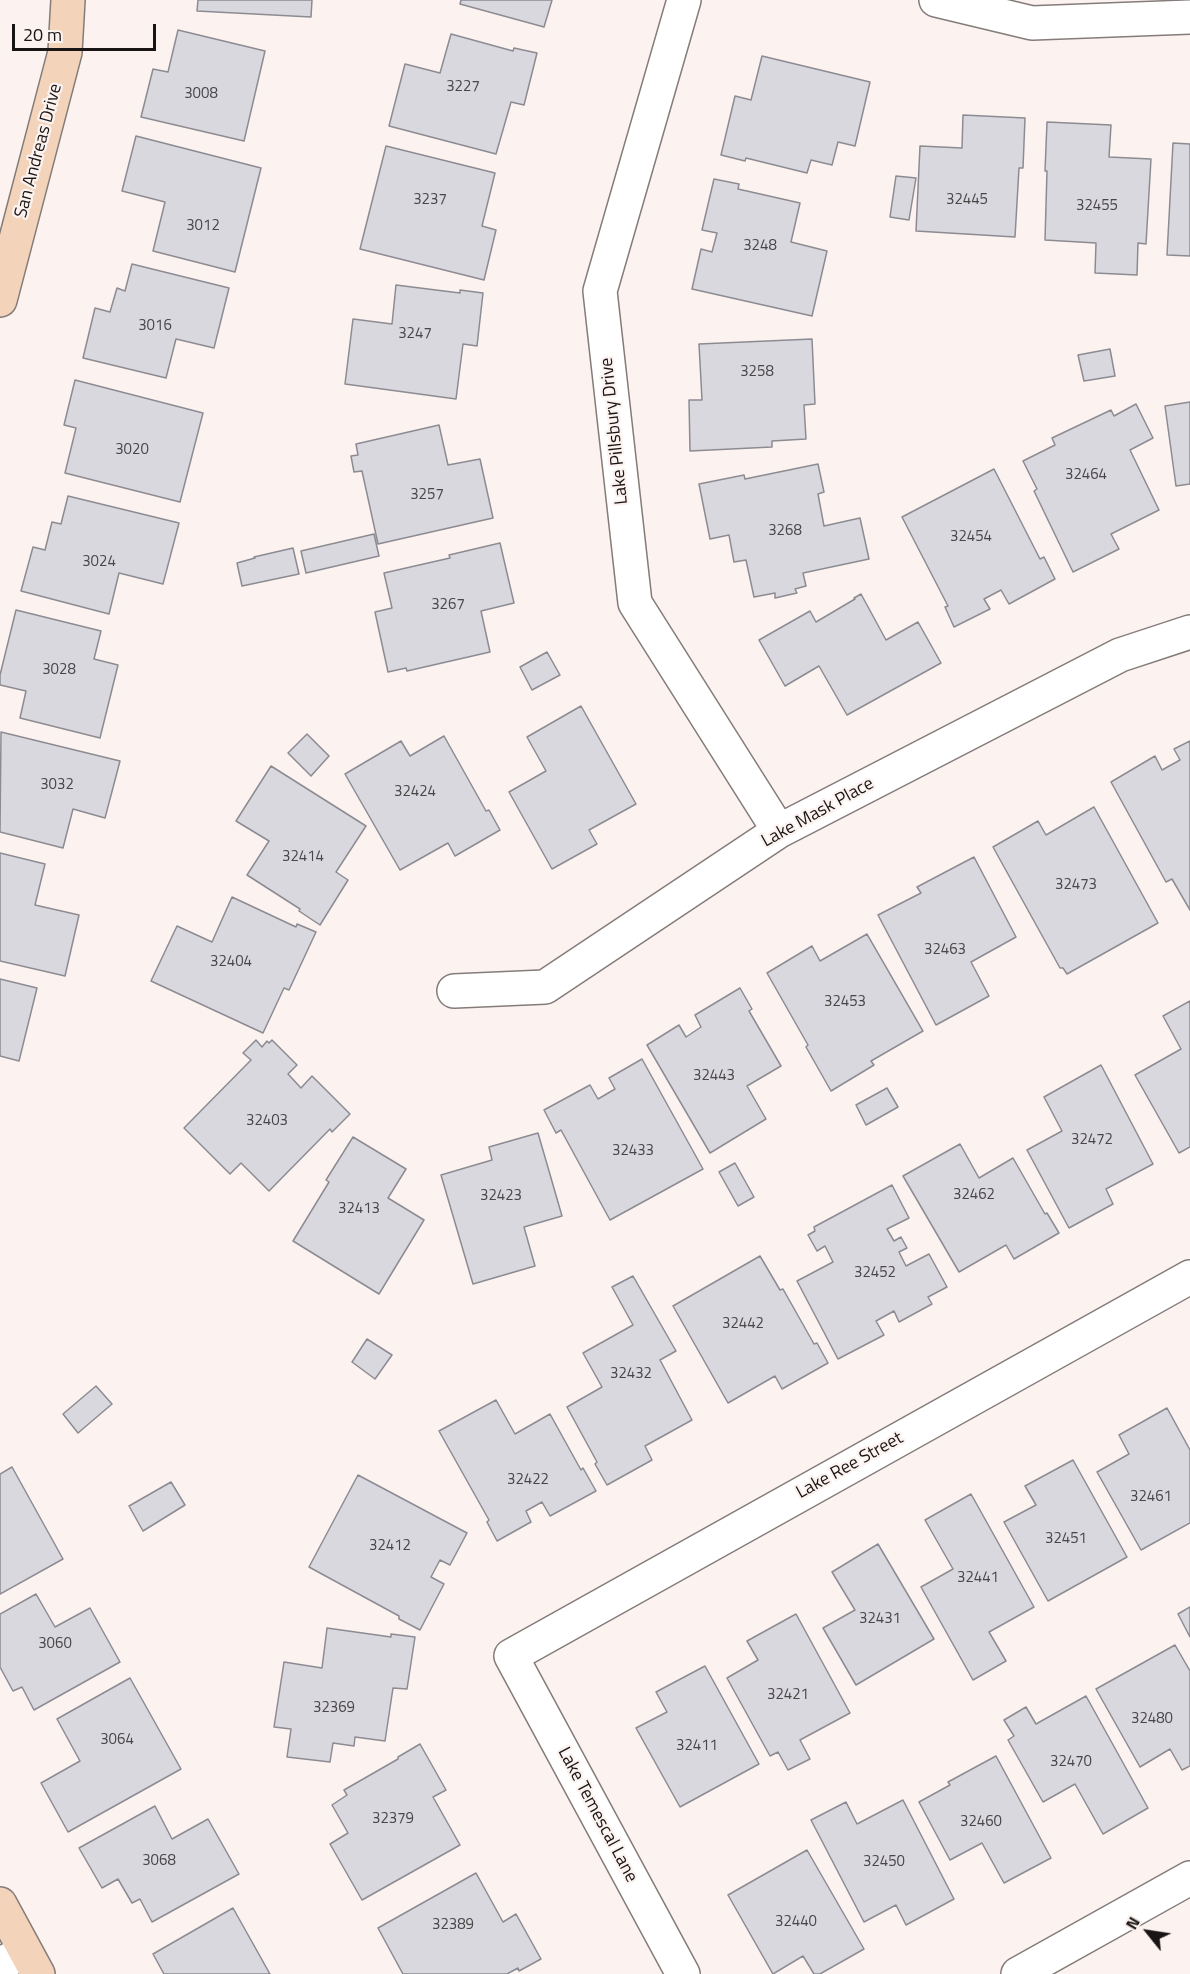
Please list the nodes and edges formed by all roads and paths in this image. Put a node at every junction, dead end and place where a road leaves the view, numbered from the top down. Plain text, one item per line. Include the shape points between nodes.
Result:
1 (68, 0) edge
2 (684, 0) edge
3 (936, 0) edge
4 (1190, 17) edge
5 (0, 300) edge
6 (1190, 632) edge
7 (779, 831) junction
8 (454, 991) dead end
9 (1190, 1277) edge
10 (511, 1656) joint
11 (1190, 1878) edge
12 (0, 1904) edge
13 (21, 1963) edge
14 (683, 1974) edge
15 (1018, 1974) edge

1 - 5 street, San Andreas Drive via 65,52
2 - 7 street, Lake Pillsbury Drive via 600,291 632,579 635,603
3 - 4 street via 1032,22
6 - 7 street, Lake Mask Place via 1120,655
7 - 8 street, Lake Mask Place via 545,987
9 - 10 street, Lake Ree Street
10 - 14 street, Lake Temescal Lane
11 - 15 street
12 - 13 street

